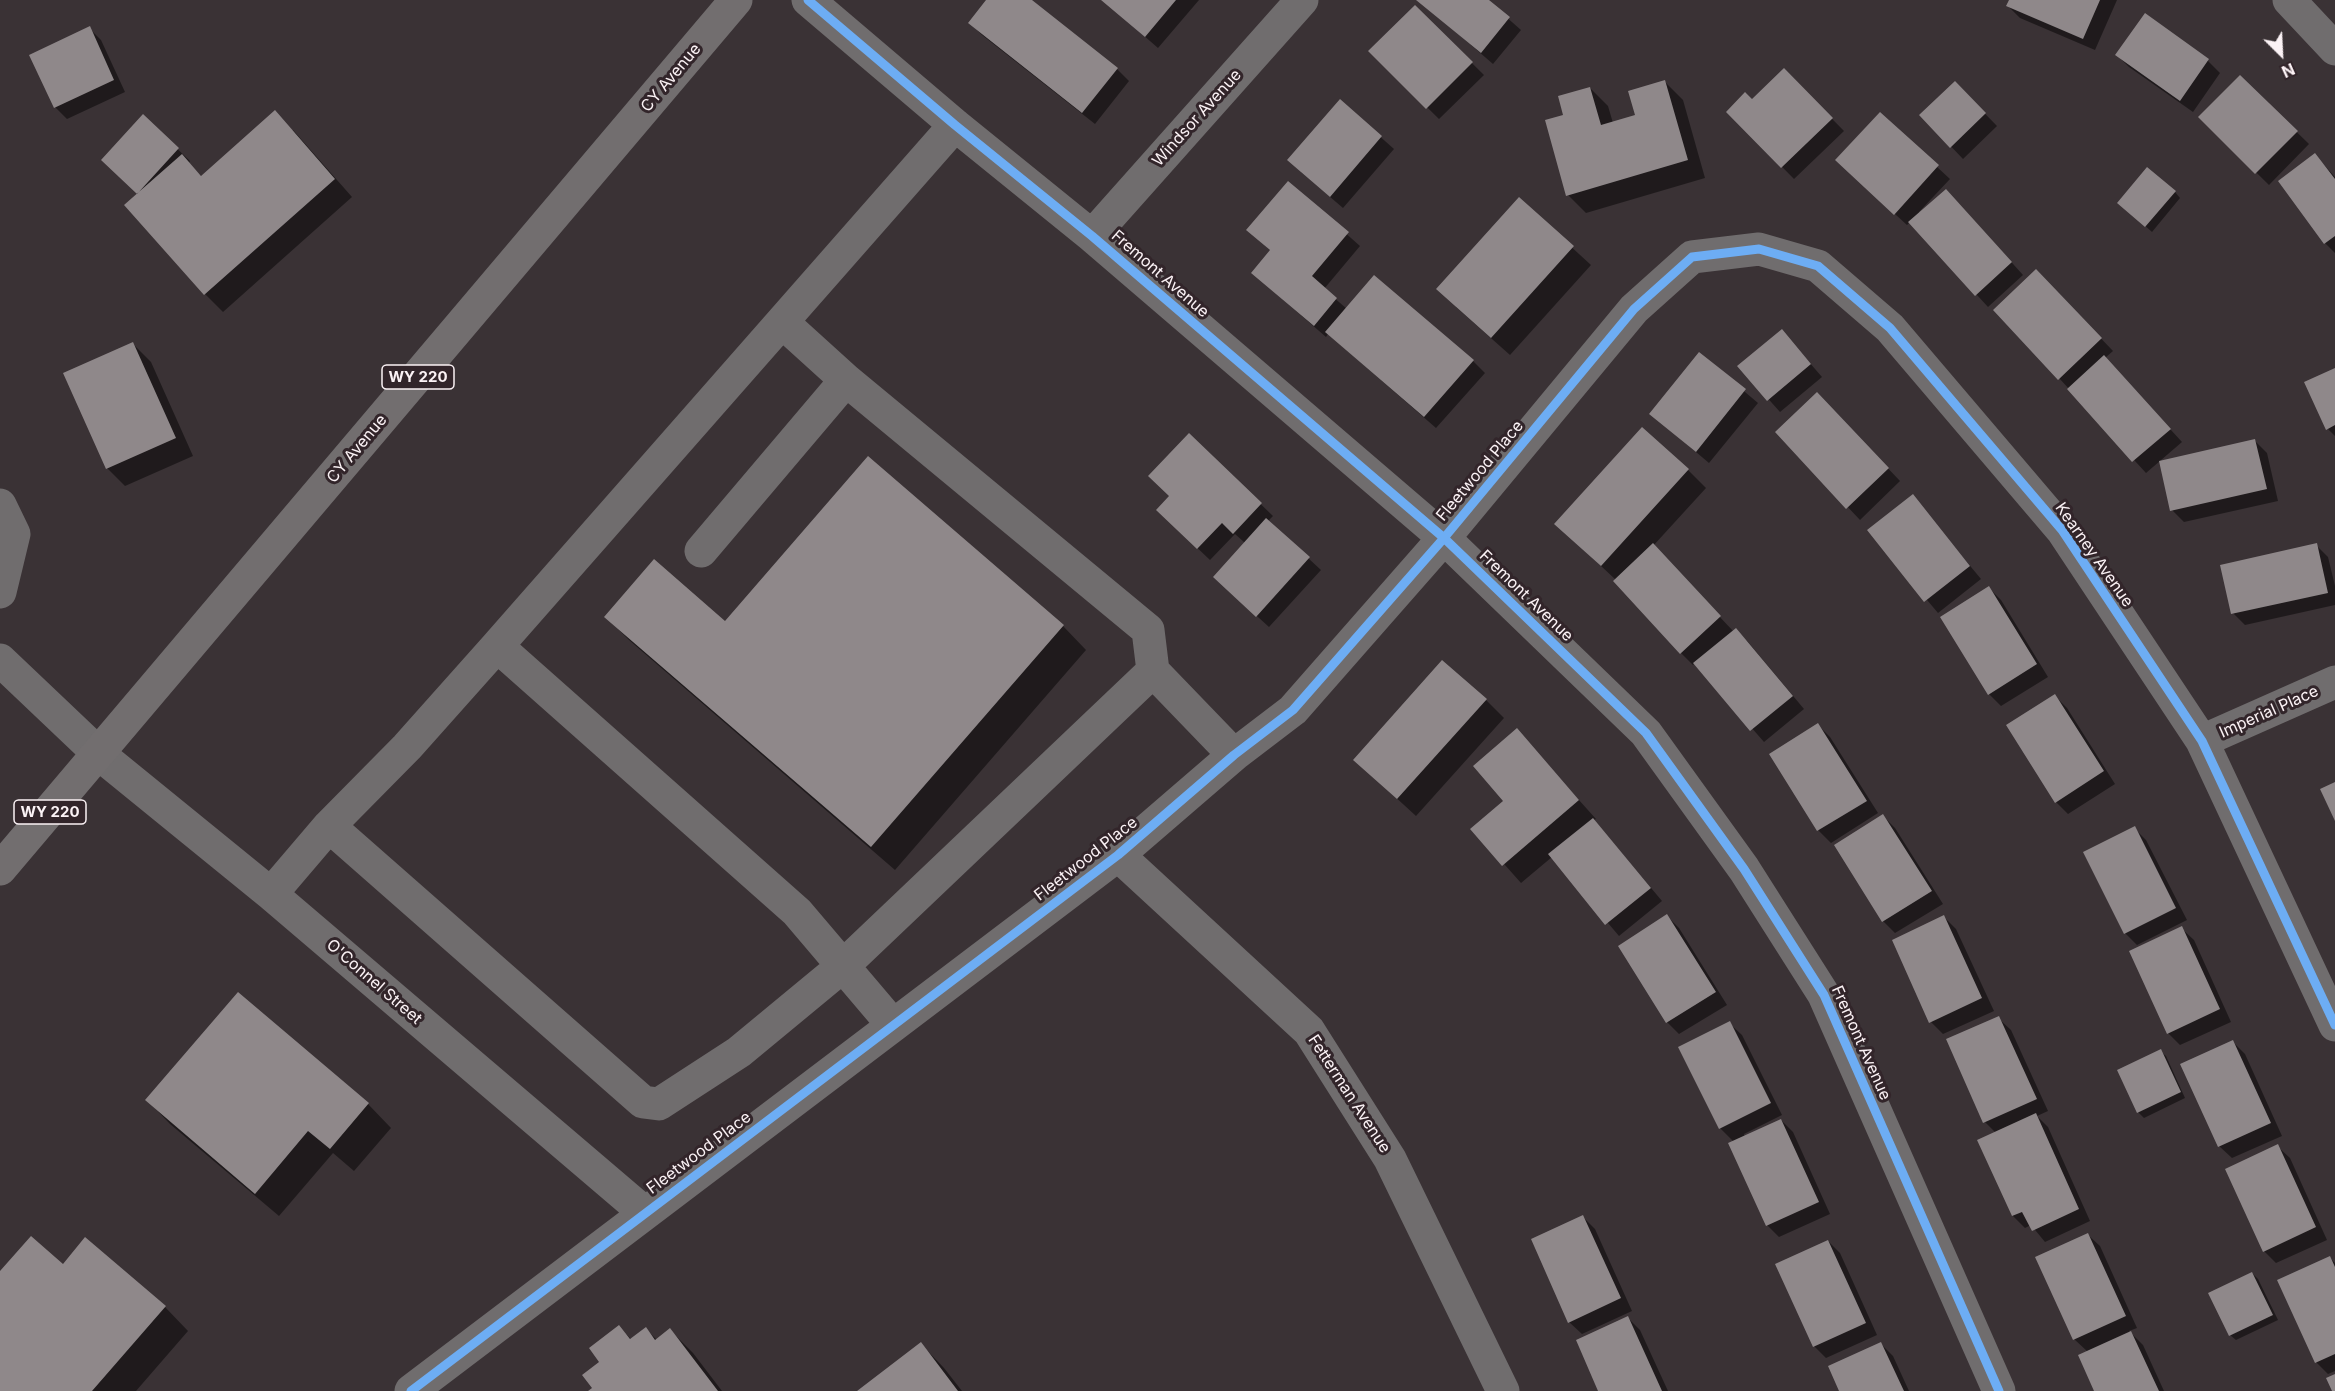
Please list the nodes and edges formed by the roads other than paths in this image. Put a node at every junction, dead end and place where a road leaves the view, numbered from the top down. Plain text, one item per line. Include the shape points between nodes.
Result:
1 (736, 0) edge
2 (808, 0) edge
3 (1302, 0) edge
4 (2289, 0) edge
5 (2335, 49) edge
6 (955, 125) junction
7 (1092, 236) junction
8 (1692, 257) joint
9 (782, 322) junction
10 (846, 380) junction
11 (0, 505) edge
12 (1444, 538) junction
13 (701, 551) dead end
14 (0, 592) edge
15 (497, 646) junction
16 (0, 660) edge
17 (1153, 671) junction
18 (2335, 682) edge
19 (2202, 741) junction
20 (99, 754) junction
21 (1234, 755) junction
22 (330, 826) junction
23 (1118, 855) junction
24 (0, 869) edge
25 (271, 894) junction
26 (843, 966) junction
27 (893, 1025) junction
28 (2335, 1025) edge
29 (645, 1213) junction
30 (411, 1391) edge
31 (1503, 1391) edge
32 (1999, 1391) edge

1 - 20 main road, CY Avenue / WY 220
2 - 6 street, Fremont Avenue
3 - 7 street, Windsor Avenue
4 - 5 street
6 - 7 street, Fremont Avenue
6 - 9 street
7 - 12 street, Fremont Avenue
8 - 12 street, Fleetwood Place via 1634,309
8 - 19 street, Kearney Avenue via 1759,249 1818,266 1890,328 2062,530
9 - 10 street
9 - 15 street
10 - 13 street
10 - 17 street via 1148,630
11 - 14 street via 14,534
12 - 21 street, Fleetwood Place via 1293,710
12 - 32 street, Fremont Avenue via 1646,733 1744,868 1824,995
15 - 22 street
15 - 26 street via 797,912
16 - 20 street, O'Connel Street
17 - 21 street
17 - 26 street
18 - 19 street, Imperial Place
19 - 28 street, Kearney Avenue
20 - 24 main road, CY Avenue / WY 220
20 - 25 street, O'Connel Street
21 - 23 street, Fleetwood Place
22 - 25 street
22 - 26 street via 643,1102 659,1104 739,1052
23 - 27 street, Fleetwood Place
23 - 31 street, Fetterman Avenue via 1309,1030 1390,1159
25 - 29 street, O'Connel Street
26 - 27 street
27 - 29 street, Fleetwood Place
29 - 30 street, Fleetwood Place

